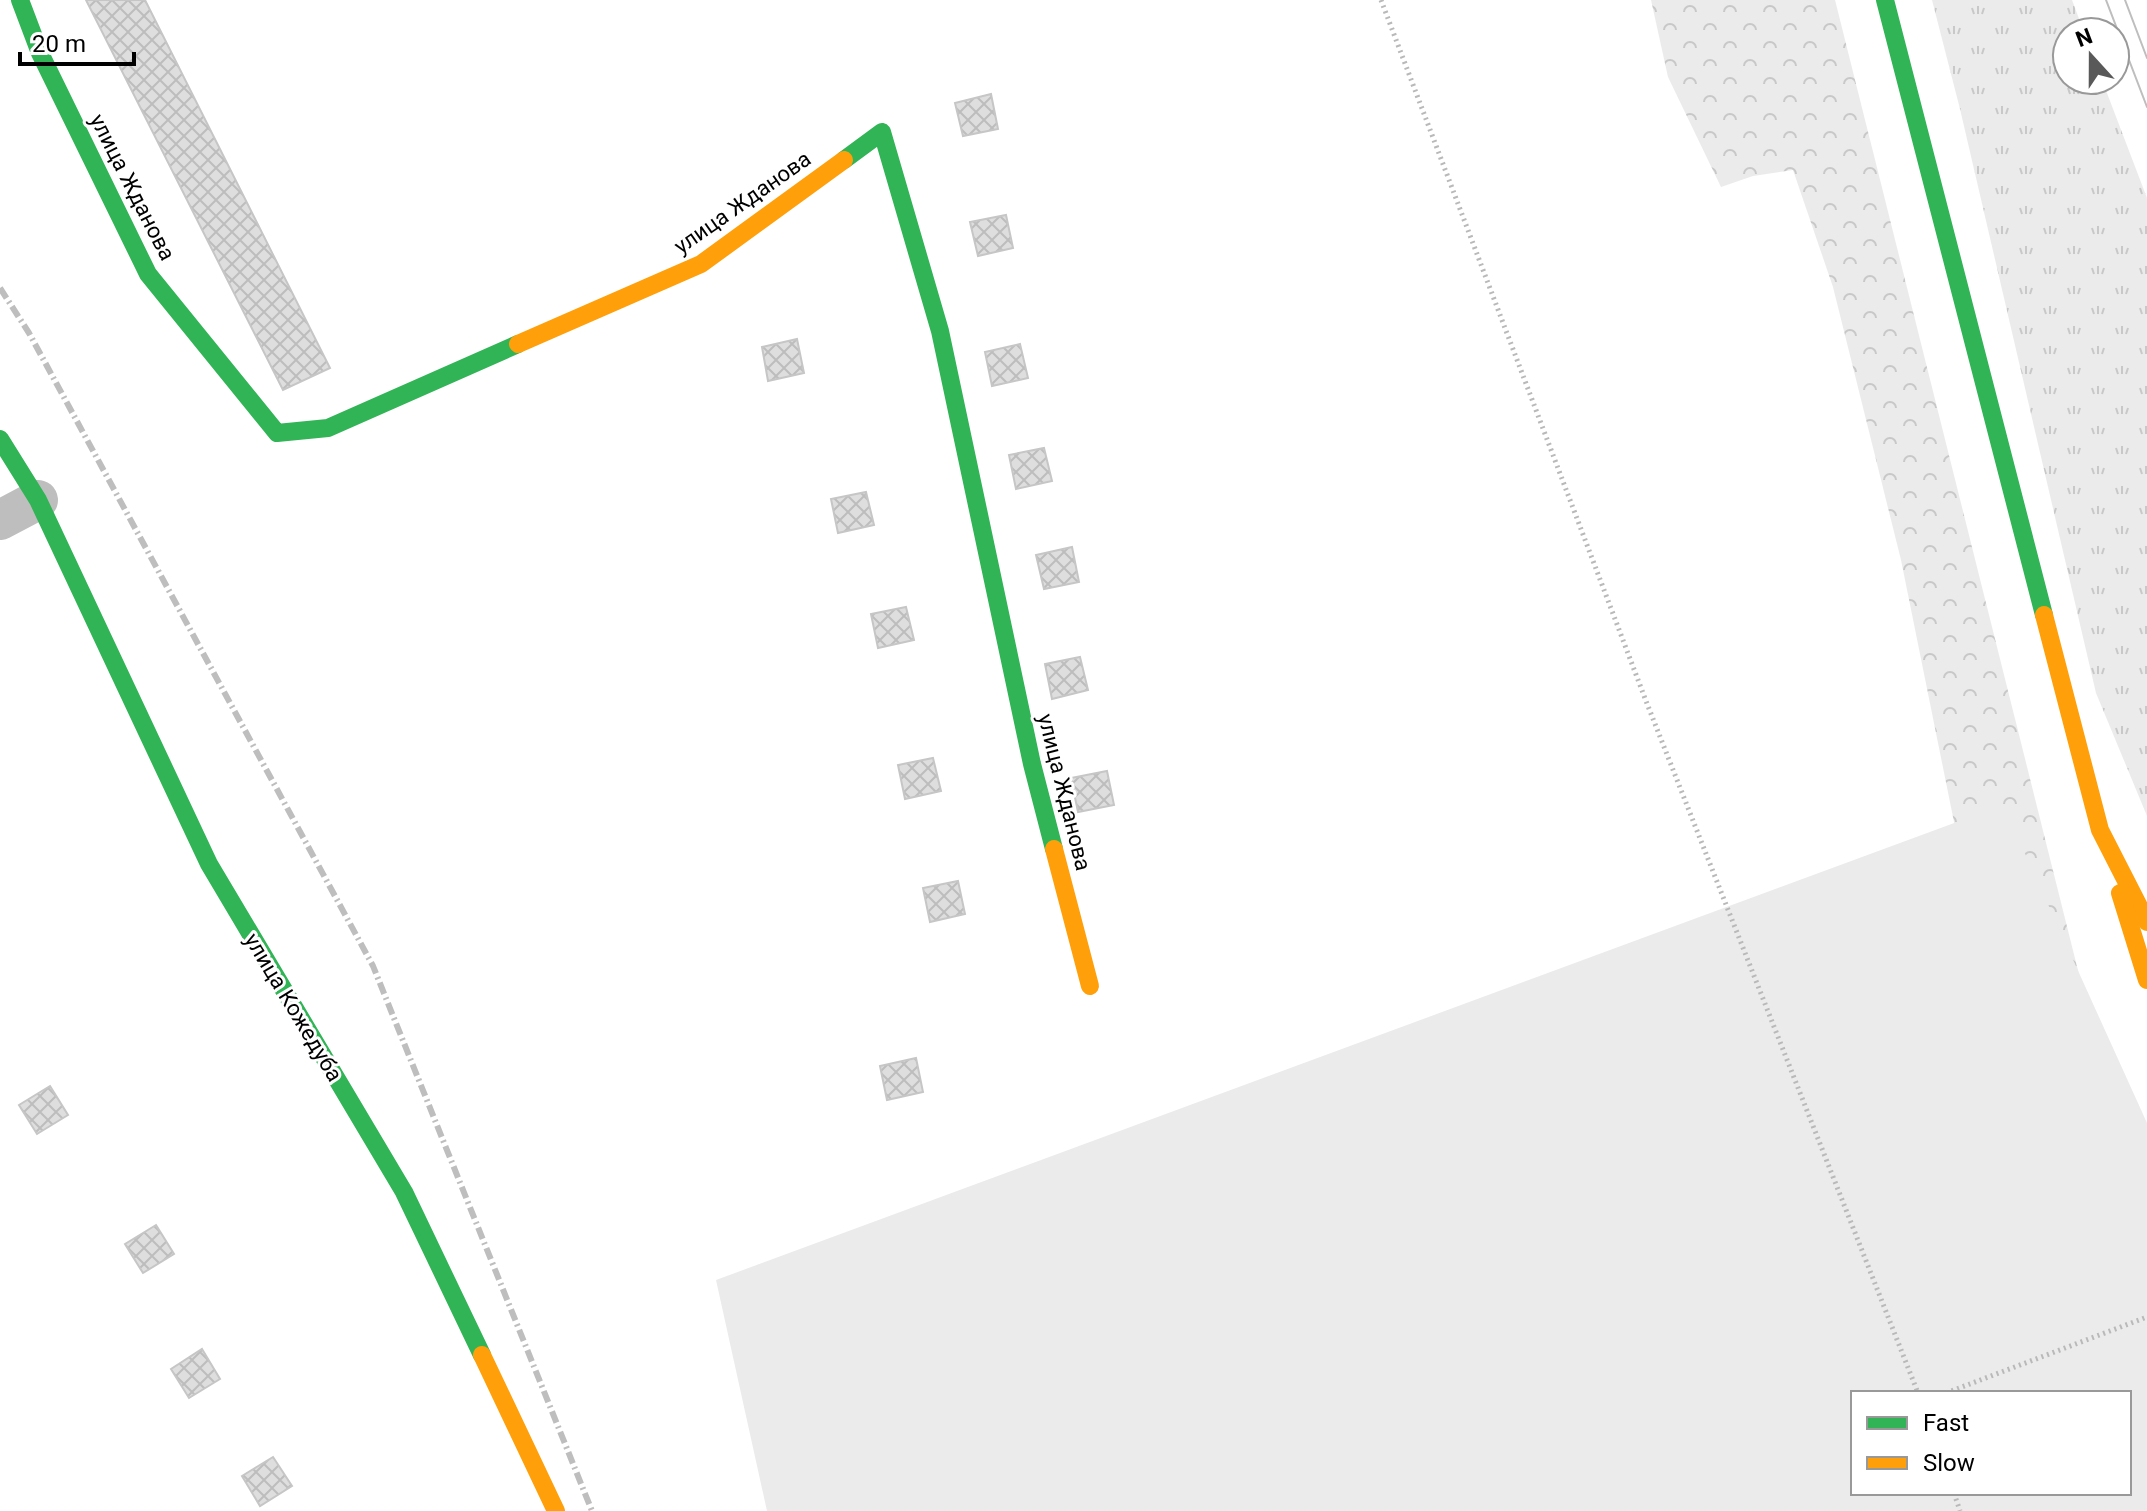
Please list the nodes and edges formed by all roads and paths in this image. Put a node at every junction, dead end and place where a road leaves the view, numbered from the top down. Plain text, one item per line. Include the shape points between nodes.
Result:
1 (20, 0) edge
2 (1381, 0) edge
3 (1885, 0) edge
4 (0, 439) edge
5 (38, 500) junction
6 (0, 520) edge
7 (2100, 830) junction
8 (2147, 922) edge
9 (2147, 980) edge
10 (1090, 986) dead end
11 (2147, 1317) edge
12 (1917, 1391) edge
13 (1951, 1391) edge
14 (556, 1511) edge

1 - 10 street, улица Жданова via 40,53 148,274 277,433 328,428 701,264 882,132 940,331 1032,764
2 - 12 path via 1646,701
3 - 7 street
4 - 5 street, улица Кожедуба
5 - 6 street
5 - 14 street, улица Кожедуба via 209,864 404,1192
7 - 8 street
7 - 9 street
11 - 13 path

